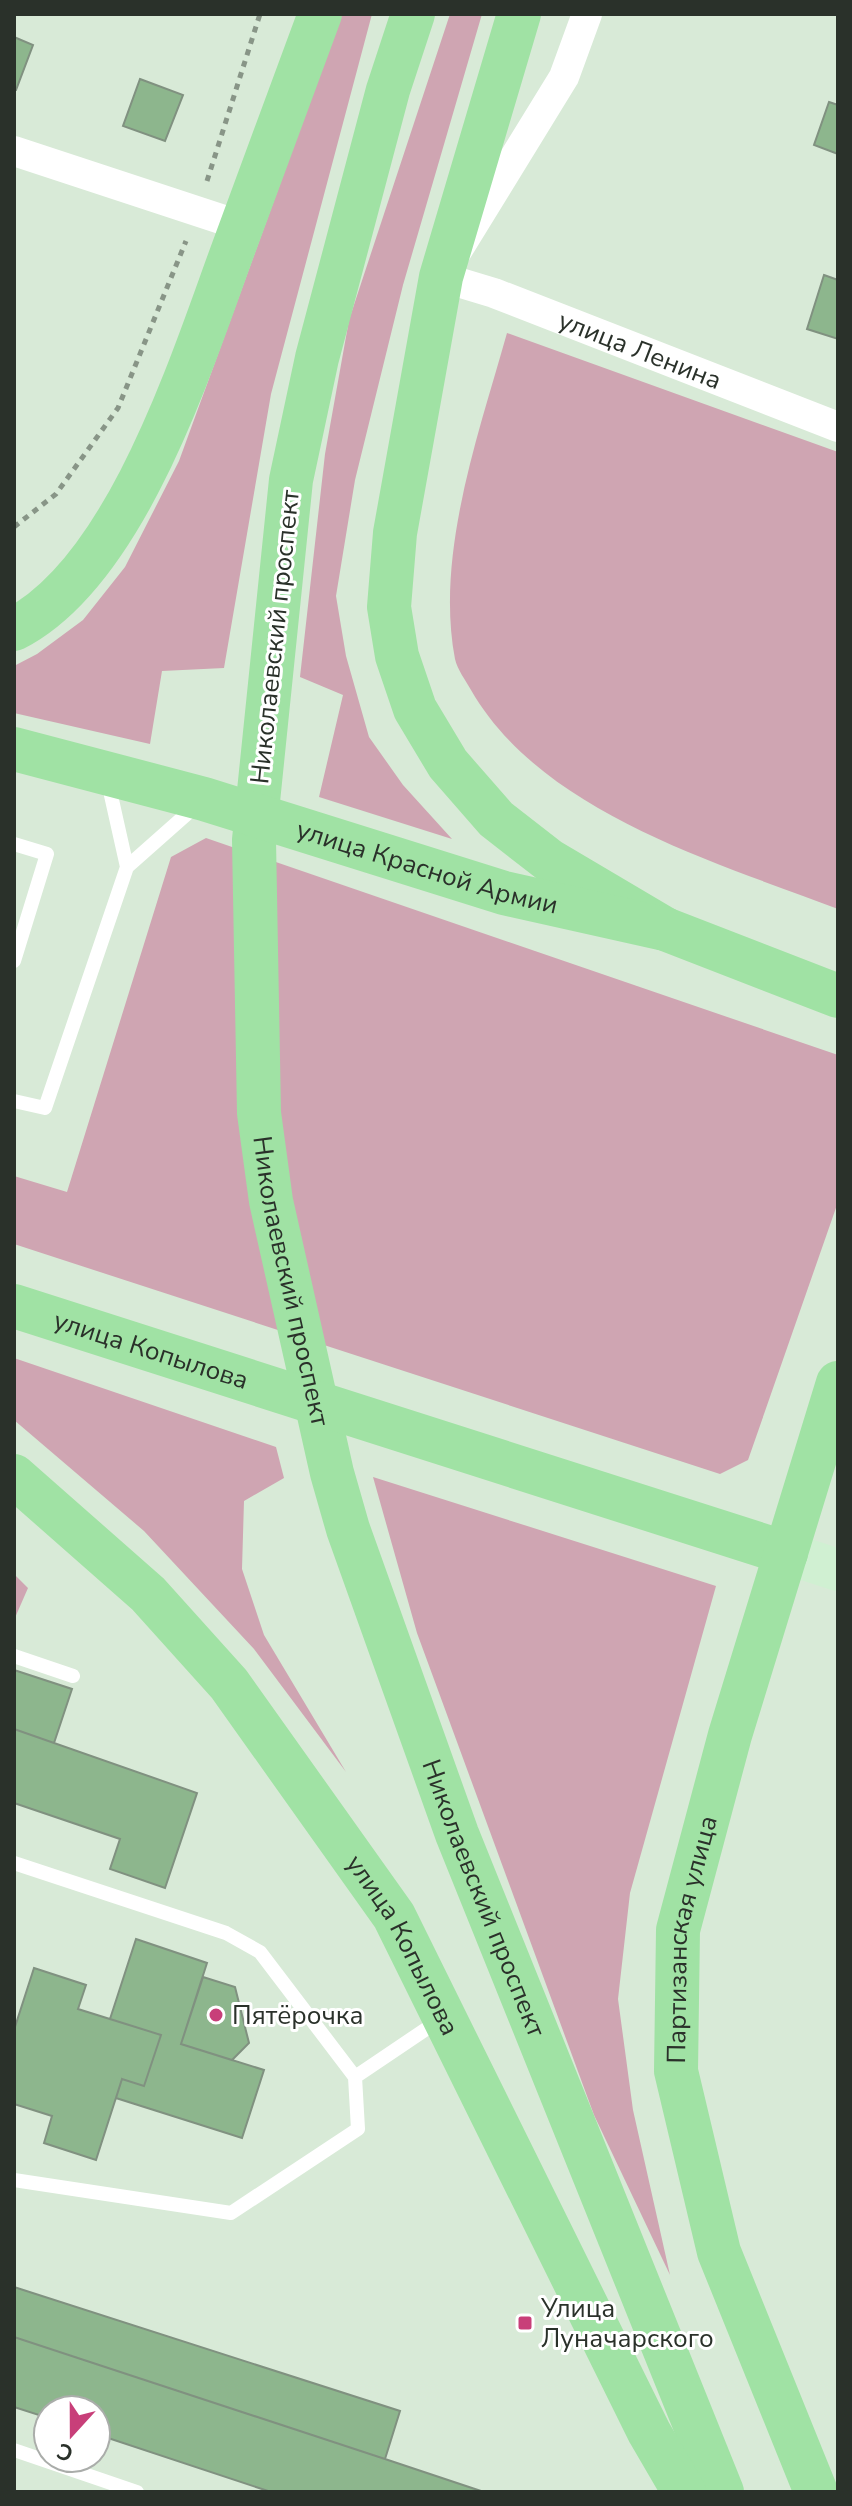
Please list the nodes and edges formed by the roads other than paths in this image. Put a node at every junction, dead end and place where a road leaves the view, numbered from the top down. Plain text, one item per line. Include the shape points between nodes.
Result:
1 (320, 14) edge
2 (413, 14) edge
3 (519, 14) edge
4 (587, 14) edge
5 (14, 151) edge
6 (242, 226) junction
7 (441, 277) junction
8 (838, 427) edge
9 (14, 629) edge
10 (14, 749) edge
11 (106, 772) junction
12 (204, 799) junction
13 (14, 844) edge
14 (127, 867) junction
15 (665, 929) junction
16 (14, 961) edge
17 (838, 996) edge
18 (14, 1101) edge
19 (14, 1306) edge
20 (838, 1383) edge
21 (14, 1476) edge
22 (786, 1553) junction
23 (838, 1570) edge
24 (14, 1656) edge
25 (73, 1676) dead end
26 (15, 1868) edge
27 (445, 2017) junction
28 (355, 2077) junction
29 (14, 2180) edge
30 (14, 2450) edge
31 (137, 2492) edge
32 (684, 2492) edge
33 (722, 2492) edge
34 (816, 2492) edge

1 - 6 main road
2 - 33 main road, Николаевский проспект via 317,358 291,480 254,840 259,1113 271,1201 332,1473 390,1653 457,1834
3 - 7 main road
4 - 7 street via 564,77
5 - 6 street
6 - 9 main road via 181,390 123,510 78,577
7 - 8 street, улица Ленина
7 - 15 main road via 395,533 389,607 397,656 415,709 448,764 496,819 550,861
10 - 11 main road, улица Красной Армии
11 - 12 main road, улица Красной Армии
11 - 14 lane
12 - 14 lane
12 - 15 main road, улица Красной Армии via 504,893
13 - 16 lane via 47,854
14 - 18 lane via 45,1108
15 - 17 main road, улица Красной Армии
19 - 22 main road, улица Копылова
20 - 22 main road, Партизанская улица
21 - 27 main road, улица Копылова via 148,1594 229,1684 394,1916
22 - 23 main road, улица Копылова
22 - 34 main road, Партизанская улица via 678,1930 676,2071 719,2252
24 - 25 lane
26 - 28 lane via 226,1933 260,1952
27 - 28 lane
27 - 32 main road, улица Копылова via 649,2432
28 - 29 lane via 358,2129 231,2213
30 - 31 lane

